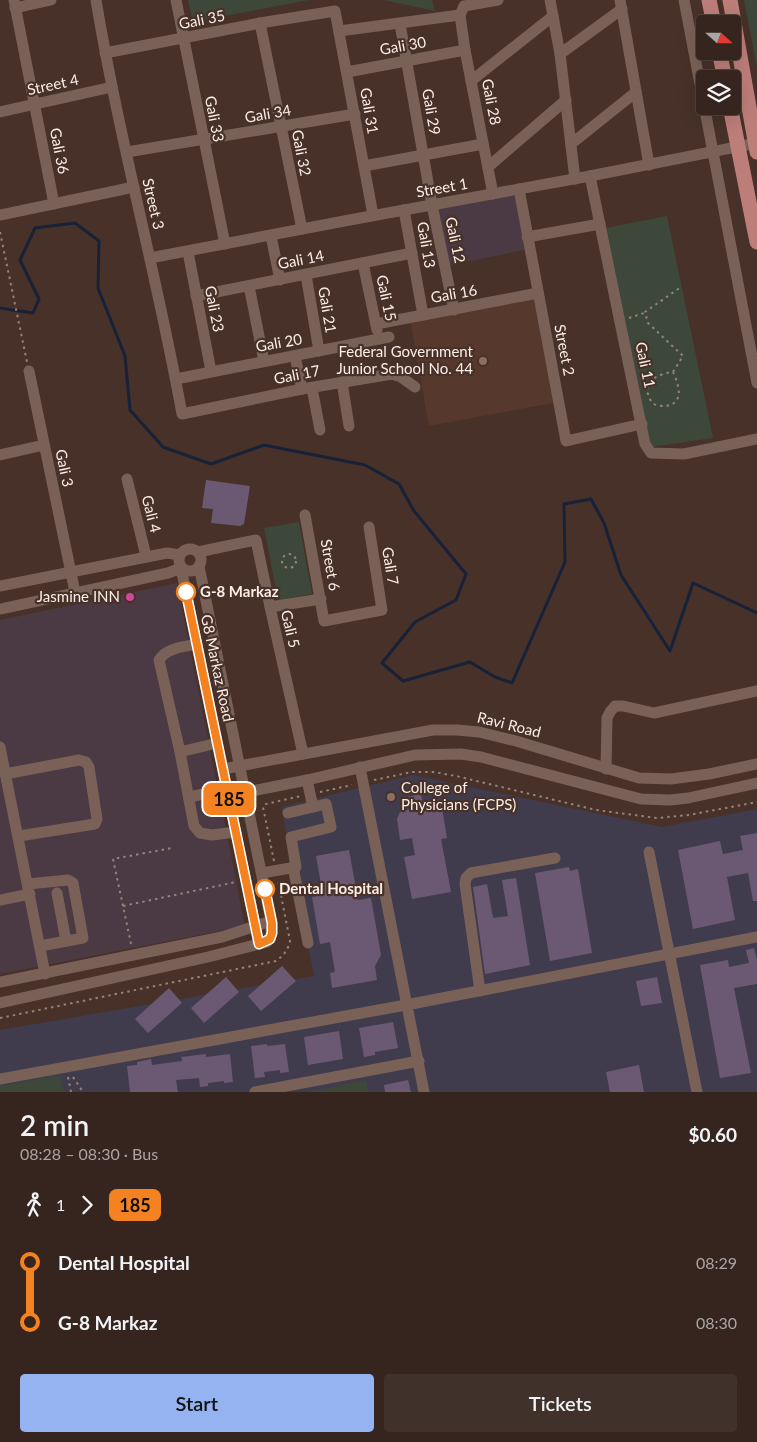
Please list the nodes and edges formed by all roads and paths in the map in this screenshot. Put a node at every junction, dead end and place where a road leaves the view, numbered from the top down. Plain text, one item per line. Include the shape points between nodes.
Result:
1 (51, 0) edge
2 (96, 0) edge
3 (176, 0) edge
4 (498, 0) edge
5 (550, 0) edge
6 (684, 0) edge
7 (709, 0) edge
8 (730, 0) edge
9 (15, 4) edge
10 (621, 4) edge
11 (335, 12) joint
12 (460, 15) junction
13 (712, 15) edge
14 (553, 16) junction
15 (260, 23) junction
16 (400, 24) junction
17 (339, 31) junction
18 (183, 39) junction
19 (465, 50) junction
20 (105, 53) junction
21 (560, 54) junction
22 (406, 60) junction
23 (347, 72) junction
24 (471, 81) junction
25 (112, 88) junction
26 (636, 92) junction
27 (752, 99) edge
28 (566, 100) junction
29 (35, 104) junction
30 (0, 112) edge
31 (355, 114) junction
32 (732, 115) edge
33 (281, 127) junction
34 (203, 140) junction
35 (484, 144) junction
36 (571, 144) junction
37 (738, 146) junction
38 (756, 146) edge
39 (713, 151) junction
40 (127, 152) junction
41 (424, 155) junction
42 (650, 165) junction
43 (364, 166) junction
44 (488, 167) junction
45 (590, 176) junction
46 (575, 179) junction
47 (134, 187) junction
48 (519, 189) junction
49 (493, 194) junction
50 (54, 204) junction
51 (432, 205) junction
52 (404, 210) junction
53 (0, 215) edge
54 (373, 215) junction
55 (600, 224) junction
56 (302, 229) junction
57 (0, 232) edge
58 (271, 236) junction
59 (528, 237) junction
60 (757, 242) edge
61 (224, 244) junction
62 (188, 252) junction
63 (412, 253) junction
64 (150, 258) junction
65 (363, 263) junction
66 (306, 275) junction
67 (280, 280) junction
68 (249, 286) junction
69 (681, 287) dead end
70 (538, 294) junction
71 (196, 296) junction
72 (454, 310) junction
73 (645, 312) junction
74 (423, 315) junction
75 (620, 321) junction
76 (376, 324) junction
77 (384, 338) joint
78 (319, 350) junction
79 (295, 356) junction
80 (264, 361) junction
81 (29, 370) joint
82 (211, 371) junction
83 (673, 372) junction
84 (176, 379) junction
85 (342, 382) junction
86 (757, 383) edge
87 (415, 387) dead end
88 (307, 388) junction
89 (182, 414) joint
90 (642, 424) junction
91 (349, 426) dead end
92 (320, 430) dead end
93 (757, 440) edge
94 (44, 445) junction
95 (0, 455) edge
96 (127, 480) dead end
97 (305, 515) dead end
98 (369, 527) dead end
99 (198, 552) junction
100 (292, 554) joint
101 (180, 555) junction
102 (146, 556) junction
103 (199, 566) junction
104 (181, 568) junction
105 (72, 571) junction
106 (0, 586) edge
107 (76, 592) junction
108 (320, 599) junction
109 (270, 607) junction
110 (0, 609) edge
111 (324, 621) joint
112 (197, 644) junction
113 (757, 691) edge
114 (217, 743) junction
115 (0, 747) edge
116 (180, 752) junction
117 (303, 754) junction
118 (757, 764) edge
119 (240, 765) junction
120 (360, 766) junction
121 (222, 769) junction
122 (606, 769) junction
123 (5, 774) junction
124 (307, 780) junction
125 (364, 782) junction
126 (757, 784) edge
127 (227, 792) junction
128 (245, 793) junction
129 (5, 794) edge
130 (310, 794) junction
131 (189, 796) junction
132 (757, 802) edge
133 (313, 807) junction
134 (288, 813) dead end
135 (236, 832) junction
136 (18, 836) junction
137 (172, 848) dead end
138 (648, 852) dead end
139 (555, 858) dead end
140 (293, 868) junction
141 (276, 871) junction
142 (262, 874) junction
143 (246, 880) junction
144 (29, 889) junction
145 (57, 893) dead end
146 (0, 900) edge
147 (123, 906) junction
148 (271, 921) junction
149 (255, 927) junction
150 (757, 937) edge
151 (66, 941) junction
152 (259, 944) junction
153 (308, 944) dead end
154 (40, 946) junction
155 (668, 955) junction
156 (133, 956) junction
157 (98, 964) junction
158 (45, 974) junction
159 (101, 981) junction
160 (0, 982) edge
161 (480, 991) junction
162 (0, 1003) edge
163 (406, 1005) junction
164 (0, 1018) edge
165 (419, 1061) junction
166 (66, 1067) junction
167 (0, 1078) edge
168 (281, 1090) edge
169 (71, 1092) edge
170 (83, 1092) edge
171 (255, 1092) edge
172 (424, 1092) edge
173 (697, 1092) edge

1 - 9 street
2 - 20 street, Street 3
3 - 18 street, Gali 33
4 - 12 street via 464,6
5 - 14 street
6 - 39 street
7 - 13 main road
8 - 27 main road
9 - 29 street, Gali 36
10 - 21 street
10 - 26 street
11 - 15 street, Gali 35
11 - 17 street, Gali 31
12 - 16 street
12 - 19 street, Gali 28
14 - 21 street
14 - 24 street
15 - 18 street, Gali 35
15 - 33 street, Gali 32
16 - 17 street
16 - 22 street, Gali 29
17 - 23 street, Gali 31
18 - 20 street, Gali 35
18 - 34 street, Gali 33
19 - 22 street, Gali 30
19 - 24 street, Gali 28
20 - 25 street, Street 3
21 - 28 street
22 - 23 street, Gali 30
22 - 41 street, Gali 29
23 - 31 street, Gali 31
24 - 35 street, Gali 28
25 - 29 street, Street 4
25 - 40 street, Street 3
26 - 36 street
26 - 42 street
27 - 38 main road
28 - 36 street
28 - 44 street
29 - 30 street, Street 4
29 - 50 street, Gali 36
31 - 33 street, Gali 34
31 - 43 street, Gali 31
32 - 37 main road
33 - 34 street, Gali 34
33 - 56 street, Gali 32
34 - 40 street, Gali 34
34 - 61 street, Gali 33
35 - 41 street
35 - 44 street, Gali 28
36 - 46 street
37 - 38 street, Street 1
37 - 39 street, Street 1
37 - 60 main road
39 - 42 street, Street 1
39 - 86 street
40 - 47 street, Street 3
41 - 43 street
41 - 51 street, Gali 29
42 - 45 street, Street 1
43 - 54 street, Gali 31
44 - 49 street, Gali 28
45 - 46 street, Street 1
45 - 55 street, Gali 11
46 - 48 street, Street 1
47 - 50 street
47 - 64 street, Street 3
48 - 49 street, Street 1
48 - 59 street, Street 2
49 - 51 street, Street 1
50 - 53 street
51 - 52 street, Street 1
51 - 72 street, Gali 12
52 - 54 street, Street 1
52 - 63 street, Gali 13
54 - 56 street, Street 1
55 - 59 street
55 - 75 street, Gali 11
56 - 58 street, Street 1
57 - 81 path
58 - 61 street, Street 1
58 - 67 street
59 - 70 street, Street 2
61 - 62 street, Street 1
62 - 64 street, Street 1
62 - 71 street, Gali 23
63 - 65 street, Gali 14
63 - 74 street, Gali 13
64 - 84 street, Street 3
65 - 66 street, Gali 14
65 - 76 street, Gali 15
66 - 67 street, Gali 14
66 - 78 street, Gali 21
67 - 68 street, Gali 14
68 - 71 street, Gali 14
68 - 80 street
69 - 73 path
70 - 72 street, Gali 16
70 - 90 street, Street 2 via 566,440
71 - 82 street, Gali 23
72 - 74 street, Gali 16
73 - 75 path
73 - 83 path via 648,323 683,356
74 - 76 street, Gali 16
75 - 90 street, Gali 11
76 - 77 street, Gali 15
77 - 78 street, Gali 20
78 - 79 street, Gali 20
79 - 80 street, Gali 20
79 - 88 street
80 - 82 street, Gali 20
81 - 94 street, Gali 3
82 - 84 street, Gali 20
83 - 83 path via 679,384 679,396 668,406 654,404 646,390 649,383 658,376
84 - 89 street, Street 3
85 - 87 street, Gali 17 via 392,374
85 - 88 street, Gali 17
85 - 91 street
88 - 89 street, Gali 17
88 - 92 street
90 - 93 street, Gali 11 via 645,444 651,453 684,454
94 - 95 street
94 - 105 street, Gali 3
96 - 102 street, Gali 4
97 - 108 street, Street 6
98 - 111 street, Gali 7 via 382,610
99 - 101 street via 191,549
99 - 103 street
99 - 109 street, Gali 5 via 256,540
100 - 100 path via 296,562 287,568 283,565 283,558
101 - 102 street via 171,552
101 - 104 street
102 - 105 street
103 - 104 street via 190,572
103 - 119 street, G8 Markaz Road
104 - 107 street
104 - 112 street, G8 Markaz Road
105 - 106 street
105 - 107 street, Gali 3
107 - 110 street
108 - 109 street
108 - 111 street, Street 6
109 - 117 street, Gali 5
112 - 114 street, G8 Markaz Road
112 - 116 street via 170,650 159,660
113 - 122 street via 654,713 615,706 607,718
114 - 116 street
114 - 121 street, G8 Markaz Road
115 - 123 street
116 - 131 street
117 - 119 street, Ravi Road
117 - 122 street, Ravi Road via 433,730 457,730 516,741
118 - 122 street, Ravi Road via 671,779 639,778
119 - 121 street, Ravi Road
119 - 128 street, G8 Markaz Road
120 - 124 street
120 - 125 street
120 - 126 street via 415,755 461,754 620,795 653,800 688,798
121 - 127 street, G8 Markaz Road
123 - 129 street
123 - 136 street via 79,760 89,767 98,819 95,824
124 - 128 street
124 - 130 street
125 - 130 path
125 - 132 path via 412,772 433,772 596,810 657,818
125 - 163 street
127 - 128 street
127 - 131 street
127 - 135 street, G8 Markaz Road
128 - 142 street, G8 Markaz Road
129 - 136 street
130 - 133 street
130 - 141 path via 263,807
131 - 135 street via 194,826 200,833
133 - 134 street
133 - 140 street via 326,804 331,827 290,837 296,867
135 - 143 street, G8 Markaz Road
136 - 144 street
137 - 147 path via 113,859
138 - 155 street
139 - 161 street via 470,873 466,878 464,884
140 - 141 street
140 - 153 street
141 - 142 street
141 - 164 path via 290,941 284,956 276,961
142 - 148 street, G8 Markaz Road
143 - 147 path
143 - 149 street, G8 Markaz Road
144 - 146 street
144 - 151 street via 68,880 73,883 83,938
144 - 154 street
145 - 151 street
147 - 156 path
148 - 149 street
148 - 152 street, G8 Markaz Road via 270,939
149 - 152 street, G8 Markaz Road
149 - 156 street
150 - 155 street
151 - 154 street
152 - 159 street
154 - 158 street
155 - 161 street
155 - 173 street
156 - 157 street
157 - 158 street
157 - 159 street
158 - 160 street
159 - 162 street
161 - 163 street
163 - 165 street
163 - 166 street
165 - 168 street
165 - 172 street
166 - 167 street
166 - 169 path
166 - 170 path
168 - 171 street

